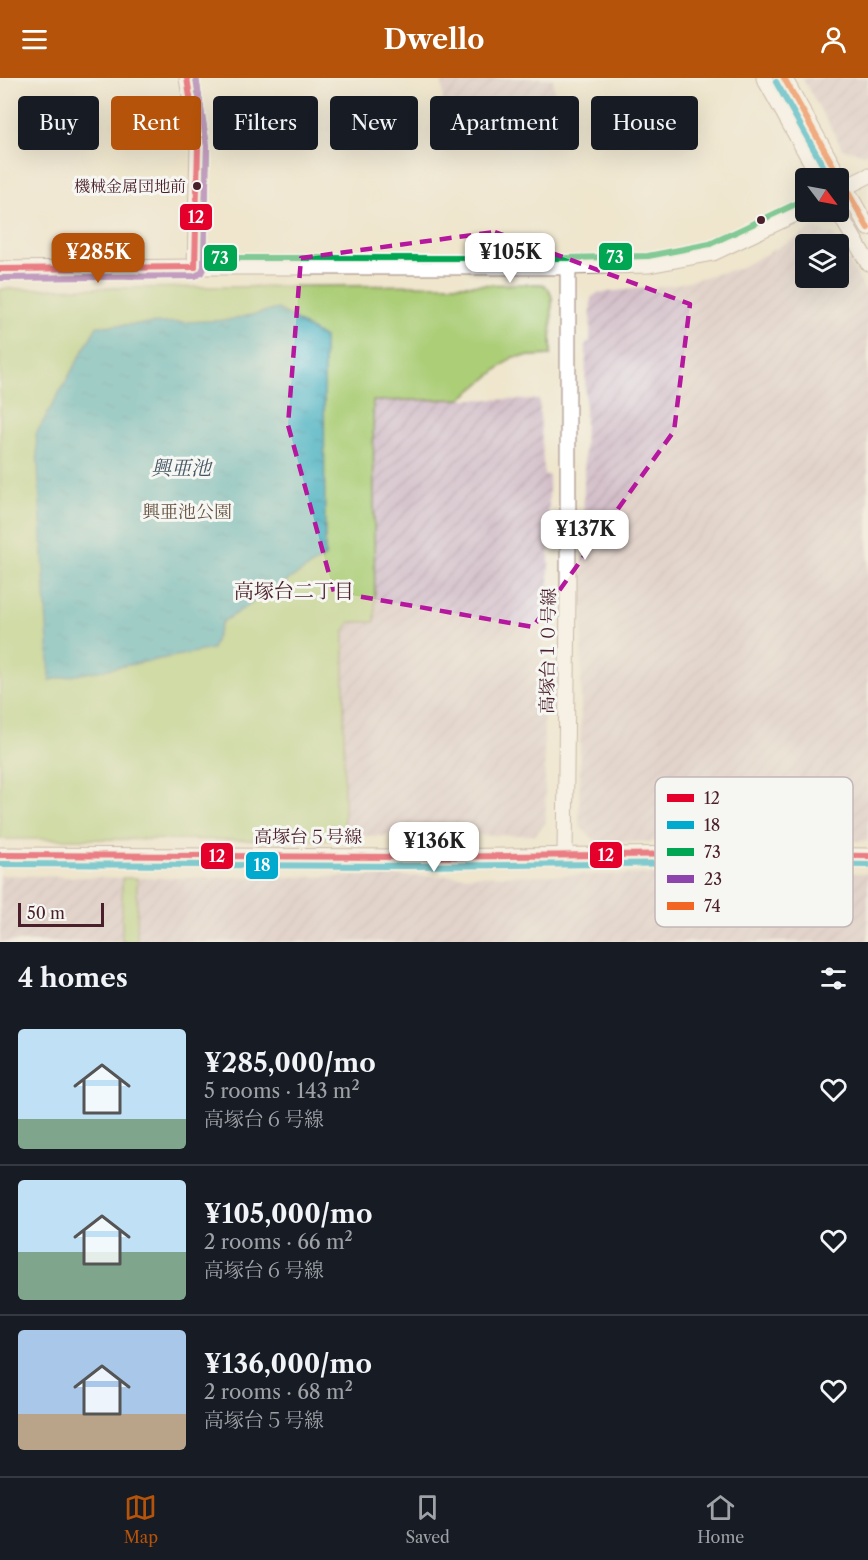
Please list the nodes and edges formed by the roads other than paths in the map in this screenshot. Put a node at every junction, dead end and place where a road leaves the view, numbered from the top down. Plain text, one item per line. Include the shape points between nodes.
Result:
1 (187, 78) edge
2 (764, 78) edge
3 (784, 78) edge
4 (814, 168) edge
5 (831, 168) edge
6 (868, 176) edge
7 (849, 186) edge
8 (849, 200) edge
9 (795, 214) edge
10 (844, 222) edge
11 (868, 228) edge
12 (868, 263) edge
13 (195, 267) junction
14 (568, 267) junction
15 (0, 269) edge
16 (655, 854) edge
17 (0, 855) edge
18 (566, 855) junction
19 (853, 856) edge
20 (868, 856) edge

1 - 13 street via 198,147
2 - 4 street
3 - 5 street
6 - 7 street
8 - 11 street
9 - 14 street via 713,253 649,265
10 - 12 street
13 - 14 street
13 - 15 street
14 - 18 street, 高塚台１０号線
16 - 18 street, 高塚台５号線
17 - 18 street, 高塚台５号線
19 - 20 street, 高塚台５号線

